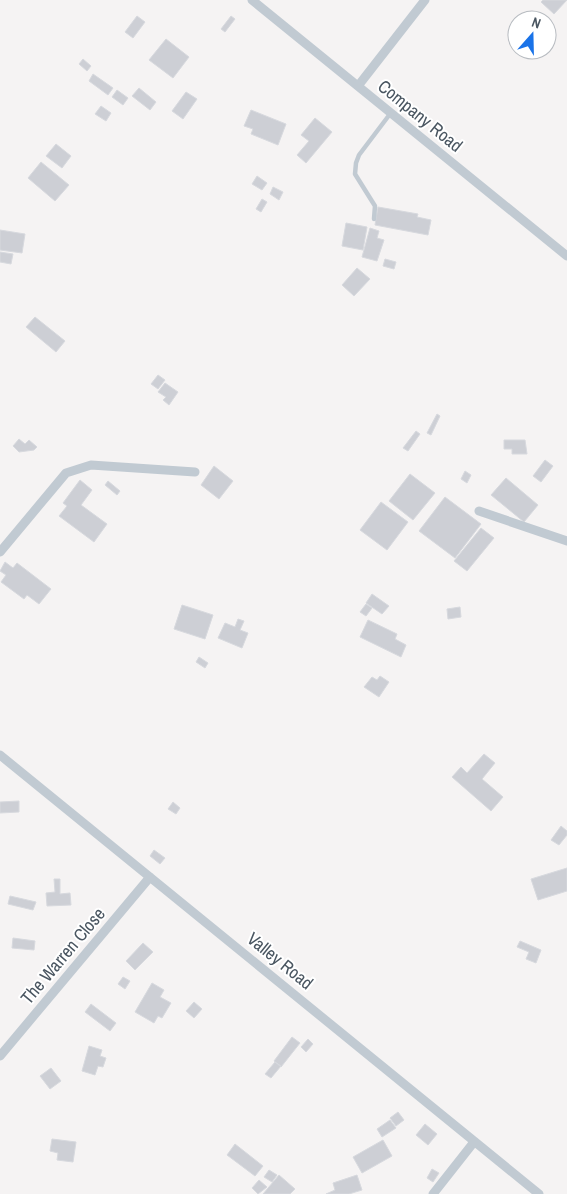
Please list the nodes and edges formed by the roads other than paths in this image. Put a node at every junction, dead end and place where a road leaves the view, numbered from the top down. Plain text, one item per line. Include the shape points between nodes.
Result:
1 (252, 0) edge
2 (425, 0) edge
3 (358, 86) junction
4 (390, 114) junction
5 (374, 219) dead end
6 (567, 256) edge
7 (195, 472) dead end
8 (479, 511) dead end
9 (567, 541) edge
10 (0, 552) edge
11 (0, 755) edge
12 (150, 877) junction
13 (0, 1056) edge
14 (474, 1142) junction
15 (433, 1194) edge
16 (539, 1194) edge

1 - 3 street, Company Road
2 - 3 street
3 - 4 street, Company Road
4 - 5 lane via 359,155 356,164 356,174 375,206
4 - 6 street, Company Road
7 - 10 street via 91,464 79,467 66,473
8 - 9 street
11 - 12 street, Valley Road
12 - 13 street, The Warren Close
12 - 14 street, Valley Road
14 - 15 street
14 - 16 street, Valley Road

